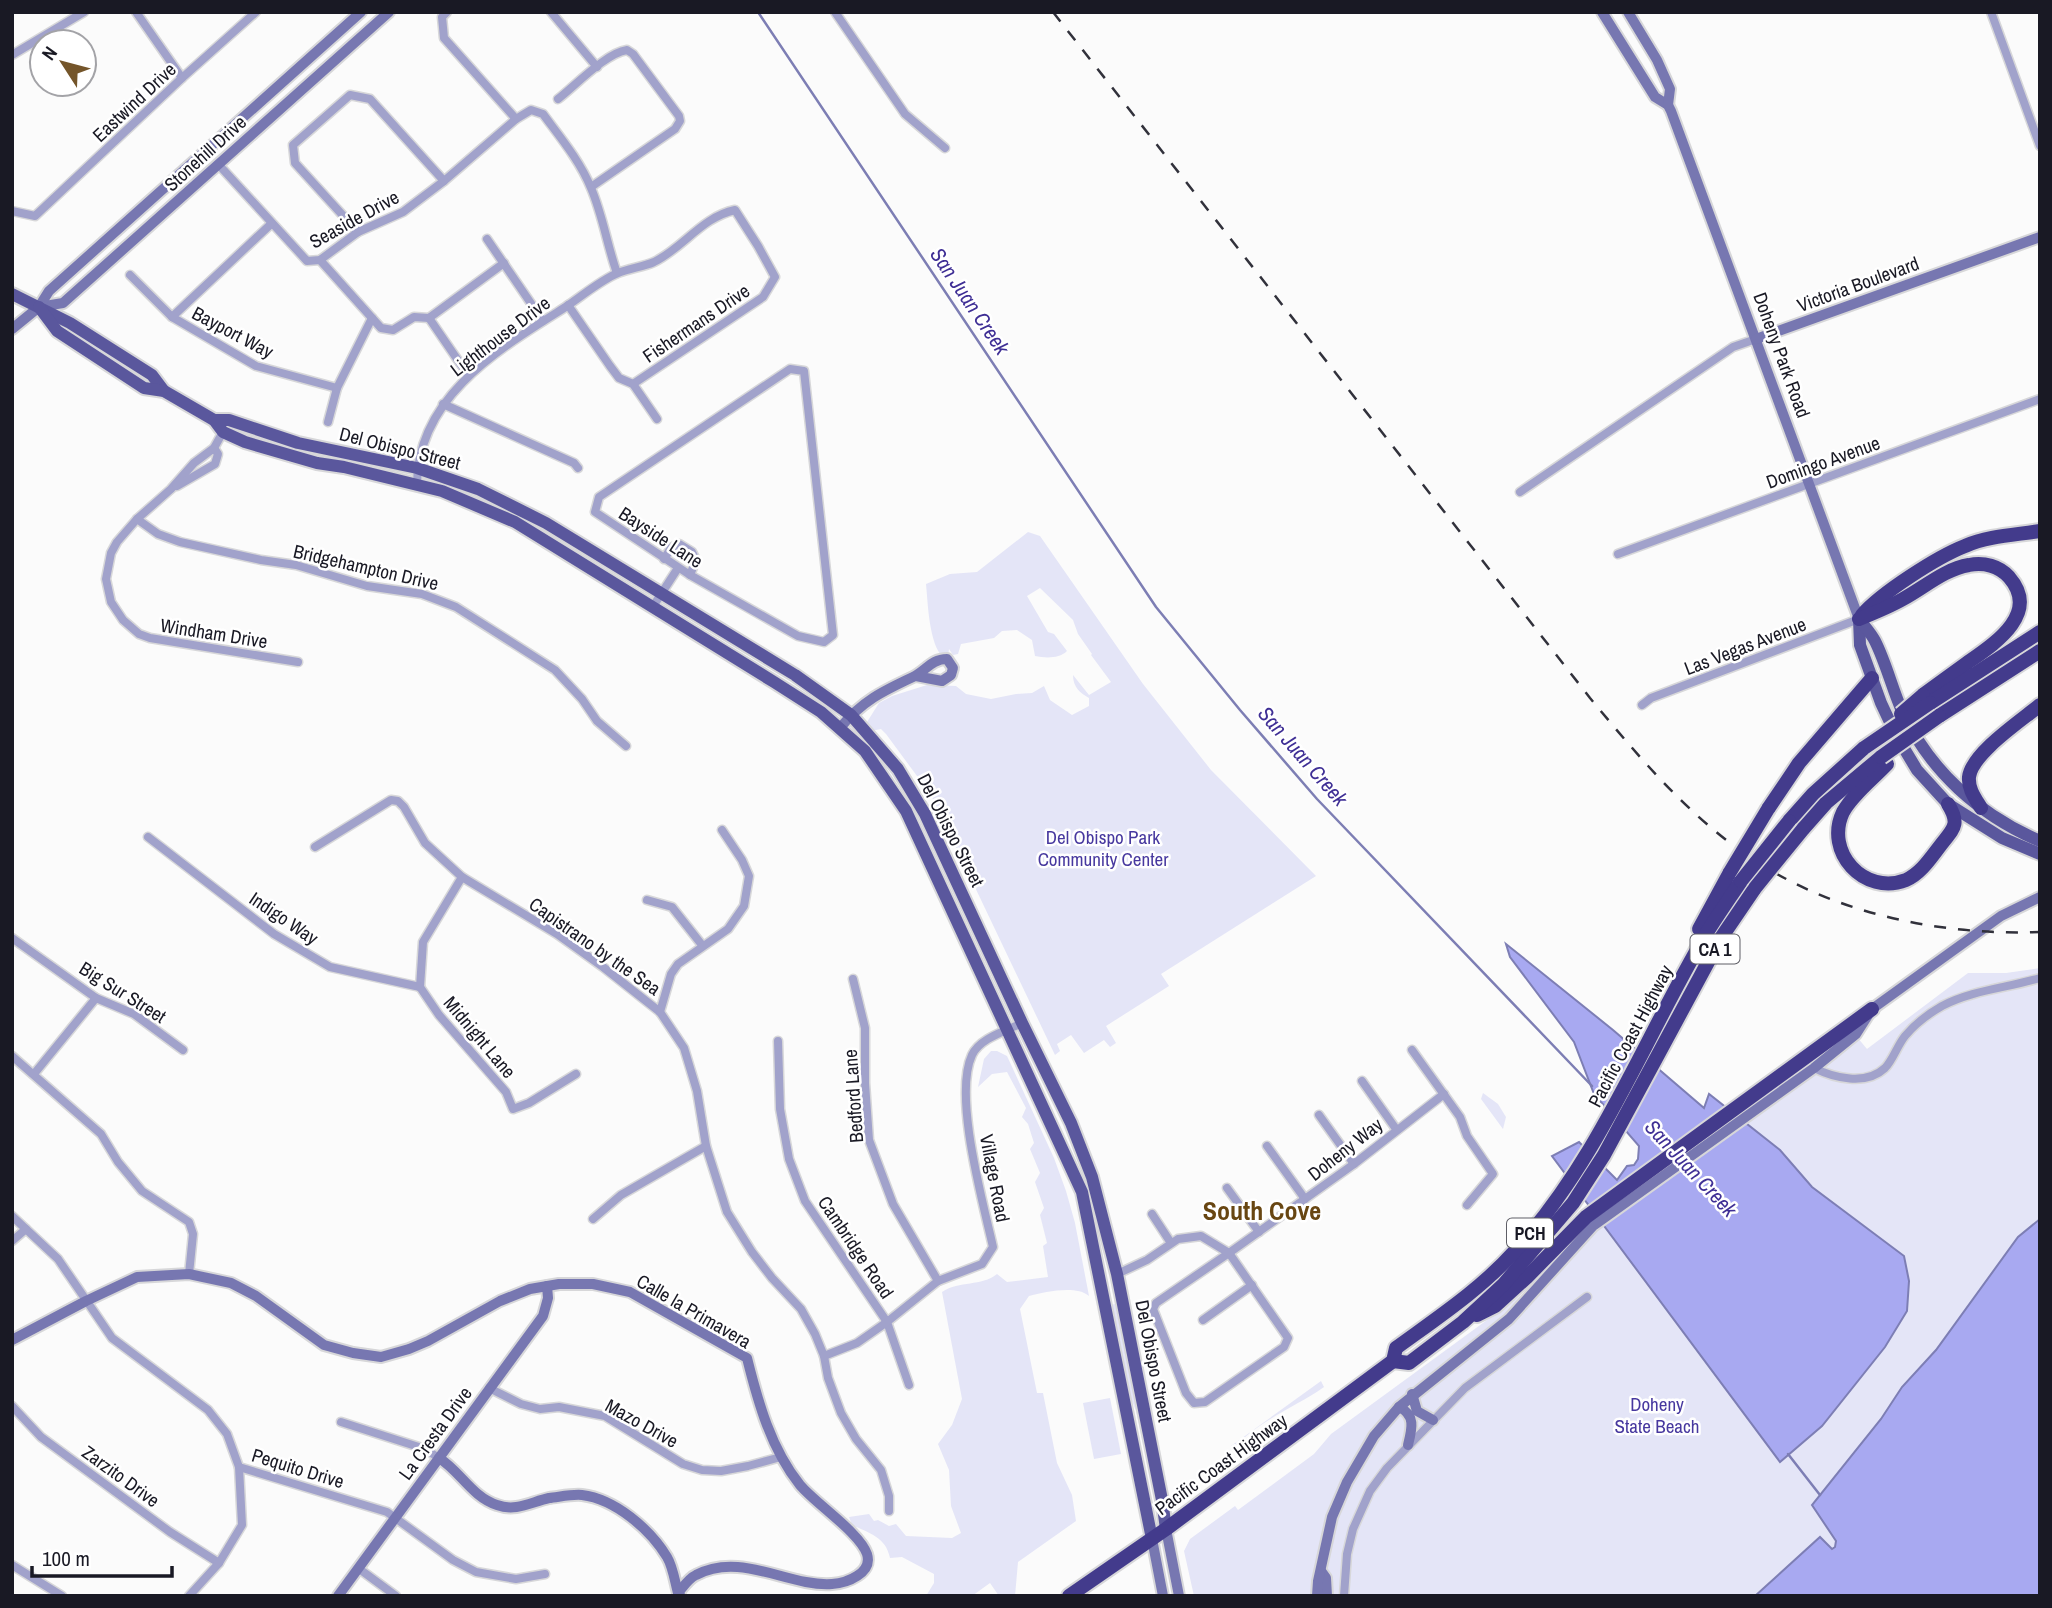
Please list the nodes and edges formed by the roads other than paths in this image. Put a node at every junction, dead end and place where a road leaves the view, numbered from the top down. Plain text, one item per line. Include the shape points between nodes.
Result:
1 (84, 12) edge
2 (136, 12) edge
3 (256, 12) edge
4 (361, 12) edge
5 (389, 12) edge
6 (447, 12) edge
7 (551, 12) edge
8 (835, 12) edge
9 (1602, 12) edge
10 (1991, 12) edge
11 (1630, 13) edge
12 (12, 55) edge
13 (597, 67) junction
14 (182, 78) junction
15 (558, 99) dead end
16 (1668, 105) junction
17 (516, 119) junction
18 (222, 136) junction
19 (2040, 146) edge
20 (945, 148) dead end
21 (218, 164) junction
22 (444, 181) junction
23 (591, 187) junction
24 (12, 211) edge
25 (271, 224) junction
26 (358, 232) junction
27 (2040, 237) edge
28 (487, 239) dead end
29 (758, 246) joint
30 (320, 260) junction
31 (503, 263) junction
32 (617, 273) junction
33 (130, 275) dead end
34 (12, 294) edge
35 (568, 305) junction
36 (39, 307) junction
37 (172, 317) junction
38 (372, 318) junction
39 (429, 318) junction
40 (543, 321) junction
41 (12, 328) edge
42 (1756, 340) junction
43 (468, 375) junction
44 (633, 384) junction
45 (337, 388) junction
46 (2040, 399) edge
47 (443, 404) junction
48 (657, 419) dead end
49 (328, 422) dead end
50 (226, 426) junction
51 (214, 448) junction
52 (417, 468) junction
53 (578, 468) dead end
54 (1809, 484) junction
55 (417, 485) junction
56 (171, 489) junction
57 (1520, 492) dead end
58 (137, 520) junction
59 (2040, 531) edge
60 (1618, 554) dead end
61 (664, 559) junction
62 (678, 568) junction
63 (690, 575) junction
64 (661, 595) junction
65 (652, 608) junction
66 (1859, 619) junction
67 (2040, 632) edge
68 (2040, 650) edge
69 (298, 662) dead end
70 (916, 676) dead end
71 (1871, 678) junction
72 (1927, 699) junction
73 (1642, 705) dead end
74 (2040, 705) edge
75 (850, 715) junction
76 (840, 728) junction
77 (626, 746) dead end
78 (1884, 760) junction
79 (1948, 804) junction
80 (1981, 808) junction
81 (722, 830) dead end
82 (148, 837) dead end
83 (2040, 841) edge
84 (315, 847) dead end
85 (2040, 855) edge
86 (462, 877) junction
87 (1735, 877) junction
88 (2040, 897) edge
89 (647, 900) dead end
90 (12, 938) edge
91 (702, 945) junction
92 (2040, 978) edge
93 (853, 979) dead end
94 (420, 987) junction
95 (96, 998) junction
96 (1872, 1009) junction
97 (660, 1012) junction
98 (1022, 1023) junction
99 (1007, 1031) junction
100 (778, 1041) dead end
101 (183, 1050) dead end
102 (1412, 1050) dead end
103 (12, 1056) edge
104 (1814, 1068) junction
105 (34, 1074) junction
106 (576, 1074) dead end
107 (1362, 1081) dead end
108 (1444, 1094) junction
109 (1750, 1105) junction
110 (1319, 1115) dead end
111 (1396, 1129) junction
112 (706, 1146) junction
113 (1267, 1146) dead end
114 (1354, 1164) junction
115 (1227, 1188) dead end
116 (1569, 1197) junction
117 (1306, 1199) junction
118 (1467, 1205) dead end
119 (1152, 1214) dead end
120 (12, 1216) edge
121 (593, 1219) dead end
122 (1590, 1221) junction
123 (26, 1229) junction
124 (1259, 1232) junction
125 (12, 1241) edge
126 (1171, 1243) junction
127 (1229, 1252) junction
128 (1117, 1274) junction
129 (189, 1275) junction
130 (937, 1281) junction
131 (1252, 1285) junction
132 (547, 1286) junction
133 (1587, 1297) dead end
134 (86, 1301) junction
135 (1203, 1320) dead end
136 (887, 1322) junction
137 (1463, 1322) junction
138 (12, 1340) edge
139 (824, 1356) junction
140 (1393, 1361) junction
141 (909, 1385) dead end
142 (489, 1388) junction
143 (1412, 1394) junction
144 (12, 1406) edge
145 (1399, 1407) junction
146 (1433, 1420) junction
147 (341, 1422) dead end
148 (1408, 1445) junction
149 (781, 1457) junction
150 (439, 1458) junction
151 (239, 1467) junction
152 (889, 1511) dead end
153 (394, 1518) junction
154 (1166, 1529) junction
155 (1152, 1539) junction
156 (219, 1563) junction
157 (12, 1565) edge
158 (358, 1568) junction
159 (1321, 1571) junction
160 (545, 1574) dead end
161 (678, 1595) edge
162 (61, 1596) edge
163 (189, 1596) edge
164 (338, 1596) edge
165 (396, 1596) edge
166 (1069, 1596) edge
167 (1163, 1596) edge
168 (1180, 1596) edge
169 (1315, 1596) edge
170 (1326, 1596) edge
171 (1344, 1596) edge

1 - 12 street
2 - 14 street
3 - 14 street, Eastwind Drive
4 - 18 street, Stonehill Drive
5 - 21 street, Stonehill Drive
6 - 17 street via 442,17 444,38
7 - 13 street
8 - 20 street via 905,114
9 - 16 street, Doheny Park Road via 1655,97
10 - 19 street
11 - 16 street, Doheny Park Road via 1670,89
13 - 15 street
13 - 23 street via 625,50 633,54 680,121
14 - 24 street, Eastwind Drive via 35,216
16 - 42 street, Doheny Park Road
17 - 22 street, Seaside Drive
17 - 23 street via 531,110 543,114
18 - 21 street
18 - 36 street, Stonehill Drive via 49,291
21 - 25 street, Seaside Drive
21 - 36 street, Stonehill Drive via 63,303
22 - 26 street, Seaside Drive via 403,212
22 - 26 street via 370,99 350,95 293,145 295,163
23 - 32 street
25 - 30 street, Seaside Drive via 307,261
25 - 37 street
26 - 30 street, Seaside Drive
27 - 42 street, Victoria Boulevard
28 - 31 street
29 - 32 street, Lighthouse Drive via 735,210 720,214 655,261
29 - 44 street, Fishermans Drive via 775,277 763,298
30 - 38 street
31 - 39 street
31 - 40 street
32 - 35 street, Lighthouse Drive
33 - 37 street, Bayport Way
34 - 36 main road
35 - 40 street, Lighthouse Drive
35 - 44 street via 619,378
36 - 41 street, Stonehill Drive
36 - 50 main road via 152,375 164,391
37 - 45 street, Bayport Way via 256,366
38 - 39 street via 381,328 393,330 414,317
38 - 45 street
39 - 43 street
40 - 43 street, Lighthouse Drive
42 - 54 street, Doheny Park Road
42 - 57 street, Victoria Boulevard via 1733,347
43 - 47 street, Lighthouse Drive
44 - 48 street
45 - 49 street
46 - 54 street, Domingo Avenue
47 - 52 street, Lighthouse Drive
47 - 53 street
50 - 51 street, Windham Drive
50 - 52 main road, Del Obispo Street
50 - 55 main road, Del Obispo Street via 267,450
51 - 56 street, Windham Drive
51 - 56 street, Windham Drive via 218,454 215,464
52 - 55 street, Lighthouse Drive
52 - 64 main road, Del Obispo Street via 521,510
54 - 60 street, Domingo Avenue
54 - 66 street, Doheny Park Road
55 - 65 main road, Del Obispo Street via 515,522
56 - 58 street, Windham Drive
58 - 69 street, Windham Drive via 111,553 106,579 111,602 131,628 163,642
58 - 77 street, Bridgehampton Drive via 180,542 296,565 367,586 422,594 456,607 555,670 597,721
59 - 66 highway via 1965,546 1874,601
61 - 62 street, Bayside Lane
61 - 63 street via 679,544 692,552 696,560
61 - 63 street, Bayside Lane via 595,512 599,497 790,369 804,371 833,635 824,642 798,636
62 - 63 street, Bayside Lane
62 - 64 street
64 - 65 street
64 - 75 main road, Del Obispo Street via 795,675
65 - 76 main road, Del Obispo Street via 775,682
66 - 71 main road, Doheny Park Road via 1860,645
66 - 72 highway via 1901,601 1951,570 1970,565 1994,566 2011,580 2020,600 2008,631
66 - 73 street, Las Vegas Avenue
66 - 80 main road, Doheny Park Road via 1874,639 1902,710 1924,749
67 - 72 highway, Pacific Coast Highway / CA 1
68 - 78 highway, Pacific Coast Highway / CA 1, bridge via 1936,718
70 - 75 street via 882,691
71 - 79 main road, Doheny Park Road via 1906,753
71 - 87 highway, bridge via 1799,763 1768,809
72 - 87 highway, Pacific Coast Highway / CA 1, bridge via 1813,794
74 - 80 highway via 1989,748 1972,769 1969,785
75 - 76 street
75 - 98 main road, Del Obispo Street via 898,769 925,814
76 - 99 main road, Del Obispo Street via 865,751 906,811
78 - 79 highway via 1844,810 1838,831 1847,863 1865,878 1895,883 1917,873 1953,830 1955,818
78 - 116 highway, Pacific Coast Highway / CA 1, bridge via 1826,803 1755,888 1721,938 1604,1155
79 - 85 main road, Doheny Park Road via 2002,838
80 - 83 main road, Doheny Park Road
81 - 91 street via 748,876 744,906 728,929
82 - 94 street, Indigo Way via 274,934 330,967
84 - 86 street, Capistrano by the Sea via 391,800 398,801 425,842
86 - 94 street via 423,943
86 - 97 street, Capistrano by the Sea via 556,934
87 - 116 highway, Pacific Coast Highway / CA 1 via 1664,1003
88 - 96 street via 2001,916
89 - 91 street via 672,907
90 - 95 street, Big Sur Street
91 - 97 street via 671,974
92 - 104 street via 1982,990 1943,1006 1913,1027 1884,1069 1875,1074 1845,1078
93 - 130 street, Bedford Lane via 865,1028 869,1140 893,1204
94 - 106 street, Midnight Lane via 506,1092 513,1109
95 - 101 street, Big Sur Street via 134,1014
95 - 105 street
96 - 104 street via 1856,1034
96 - 109 highway
97 - 112 street, Capistrano by the Sea via 684,1048
98 - 99 street, Village Road
98 - 128 main road, Del Obispo Street via 1082,1149
99 - 130 street, Village Road via 981,1043 972,1055 965,1104 993,1247 982,1264
99 - 155 main road, Del Obispo Street via 1082,1192
100 - 136 street, Cambridge Road via 780,1110 789,1159 805,1200
102 - 108 street
103 - 105 street
104 - 109 street
105 - 129 street via 101,1134 142,1191 189,1223 193,1234
107 - 111 street
108 - 111 street, Doheny Way
108 - 118 street via 1493,1174
109 - 122 highway
110 - 114 street
111 - 114 street, Doheny Way
112 - 121 street via 621,1195
112 - 139 street, Capistrano by the Sea via 727,1212 765,1269 801,1309
113 - 117 street
114 - 117 street, Doheny Way
115 - 124 street
116 - 137 highway, Pacific Coast Highway / PCH via 1521,1265
116 - 140 highway, Pacific Coast Highway / PCH via 1493,1273 1396,1348
117 - 124 street, Doheny Way
119 - 126 street
120 - 123 street, Pequito Drive
122 - 137 highway via 1495,1306
122 - 143 street via 1509,1319
123 - 125 street
123 - 134 street, Pequito Drive via 58,1259
124 - 127 street, Doheny Way
126 - 127 street, Doheny Way via 1201,1236
126 - 128 street, Doheny Way
127 - 131 street, Doheny Way
127 - 131 street, Doheny Way via 1153,1309 1194,1403 1205,1402 1284,1347 1287,1338
128 - 154 main road, Del Obispo Street
129 - 132 street, Calle la Primavera via 248,1291 324,1345 381,1357 428,1341 500,1301
129 - 134 street, Calle la Primavera via 137,1277
130 - 136 street, Village Road
131 - 135 street
132 - 142 street, La Cresta Drive via 543,1316
132 - 149 street, Calle la Primavera via 593,1284 630,1292 747,1358 757,1399
133 - 146 street via 1485,1373
134 - 138 street, Calle la Primavera
134 - 151 street, Pequito Drive via 112,1338 208,1410 227,1434
136 - 139 street, Village Road via 857,1343
136 - 141 street, Cambridge Road
137 - 140 highway, Pacific Coast Highway / PCH via 1409,1363
139 - 152 street, Capistrano by the Sea via 841,1413 881,1470
140 - 154 highway, Pacific Coast Highway / PCH
142 - 149 street, Mazo Drive via 540,1409 559,1407 605,1416 683,1464 702,1470 721,1471
142 - 150 street, La Cresta Drive
143 - 145 street
143 - 146 street via 1417,1411
144 - 156 street, Zarzito Drive via 41,1437
145 - 148 street via 1409,1412 1411,1419
145 - 159 street via 1374,1436 1347,1482 1332,1517
146 - 148 street
147 - 150 street via 425,1449
148 - 171 street via 1362,1507 1347,1554
149 - 161 street, Calle la Primavera via 801,1485 861,1543 868,1556 866,1566 857,1577 811,1585 761,1569 722,1568 694,1575
150 - 153 street, La Cresta Drive
150 - 161 street via 476,1494 497,1505 519,1508 580,1495 608,1502 642,1527 668,1558
151 - 153 street, Pequito Drive via 387,1512
151 - 156 street via 242,1525
153 - 158 street, La Cresta Drive
153 - 160 street, Pequito Drive via 476,1572 516,1579
154 - 155 highway, Pacific Coast Highway / PCH
154 - 168 street
155 - 166 highway, Pacific Coast Highway / PCH
155 - 167 street
156 - 163 street
157 - 162 street
158 - 164 street, La Cresta Drive
158 - 165 street
159 - 169 street
159 - 170 street via 1326,1578

